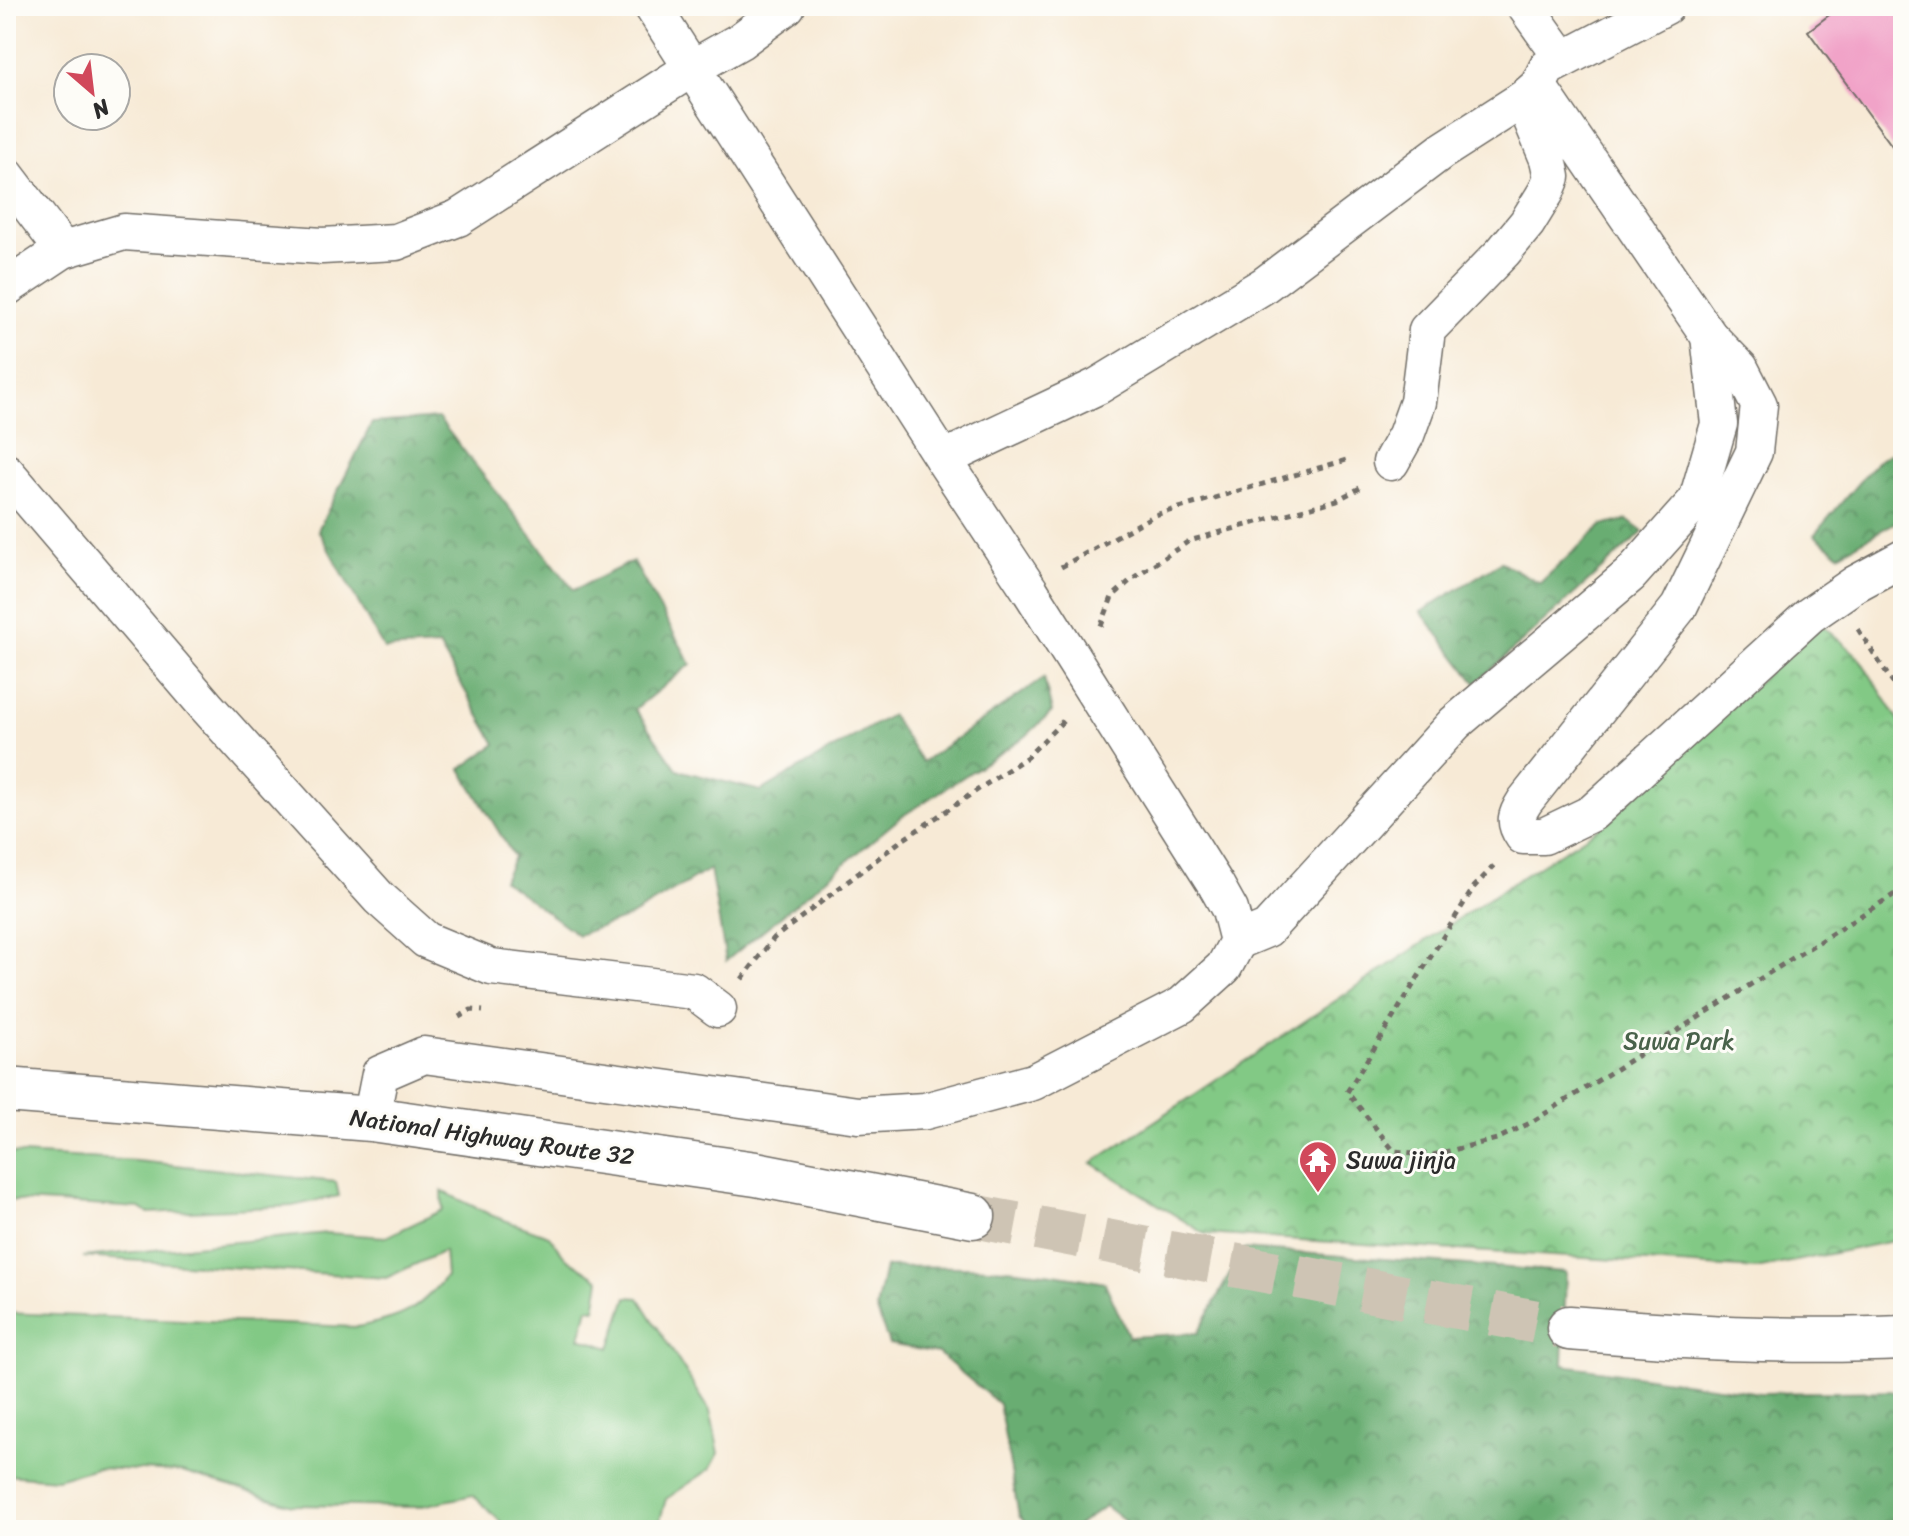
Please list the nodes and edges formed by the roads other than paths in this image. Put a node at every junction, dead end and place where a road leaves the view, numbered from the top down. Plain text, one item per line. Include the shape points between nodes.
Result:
1 (652, 6) edge
2 (787, 6) edge
3 (1525, 6) edge
4 (1666, 6) edge
5 (1563, 59) junction
6 (694, 67) junction
7 (1530, 93) junction
8 (6, 175) edge
9 (63, 250) junction
10 (6, 288) edge
11 (1709, 336) junction
12 (1398, 448) road end
13 (943, 459) junction
14 (6, 472) edge
15 (1903, 558) edge
16 (1238, 941) junction
17 (718, 1009) road end
18 (6, 1090) edge
19 (371, 1119) junction
20 (973, 1216) tunnel mouth
21 (1569, 1328) tunnel mouth
22 (1903, 1338) edge

1 - 6 street
2 - 6 street
3 - 5 street
4 - 5 street
5 - 7 street via 1547,68
6 - 9 street via 458,218 396,242 322,246 124,232
6 - 13 street
7 - 11 street
7 - 12 street via 1552,177 1527,223 1427,330 1418,402
7 - 13 street via 1442,151 1263,286 1098,386
8 - 9 street
9 - 10 street
11 - 15 street via 1740,368 1759,405 1754,452 1679,607 1516,815 1523,836 1544,836 1592,813 1810,615
11 - 16 street via 1719,424 1697,500 1630,575 1455,723 1267,929
13 - 16 street, bridge via 1216,885
14 - 17 street via 206,706 379,898 426,940 491,967 694,991
16 - 19 street via 1224,967 1182,1005 1033,1082 925,1111 858,1115 424,1055 380,1074
18 - 19 highway, National Highway Route 32
19 - 20 highway, National Highway Route 32 via 756,1174
21 - 22 highway via 1701,1339

